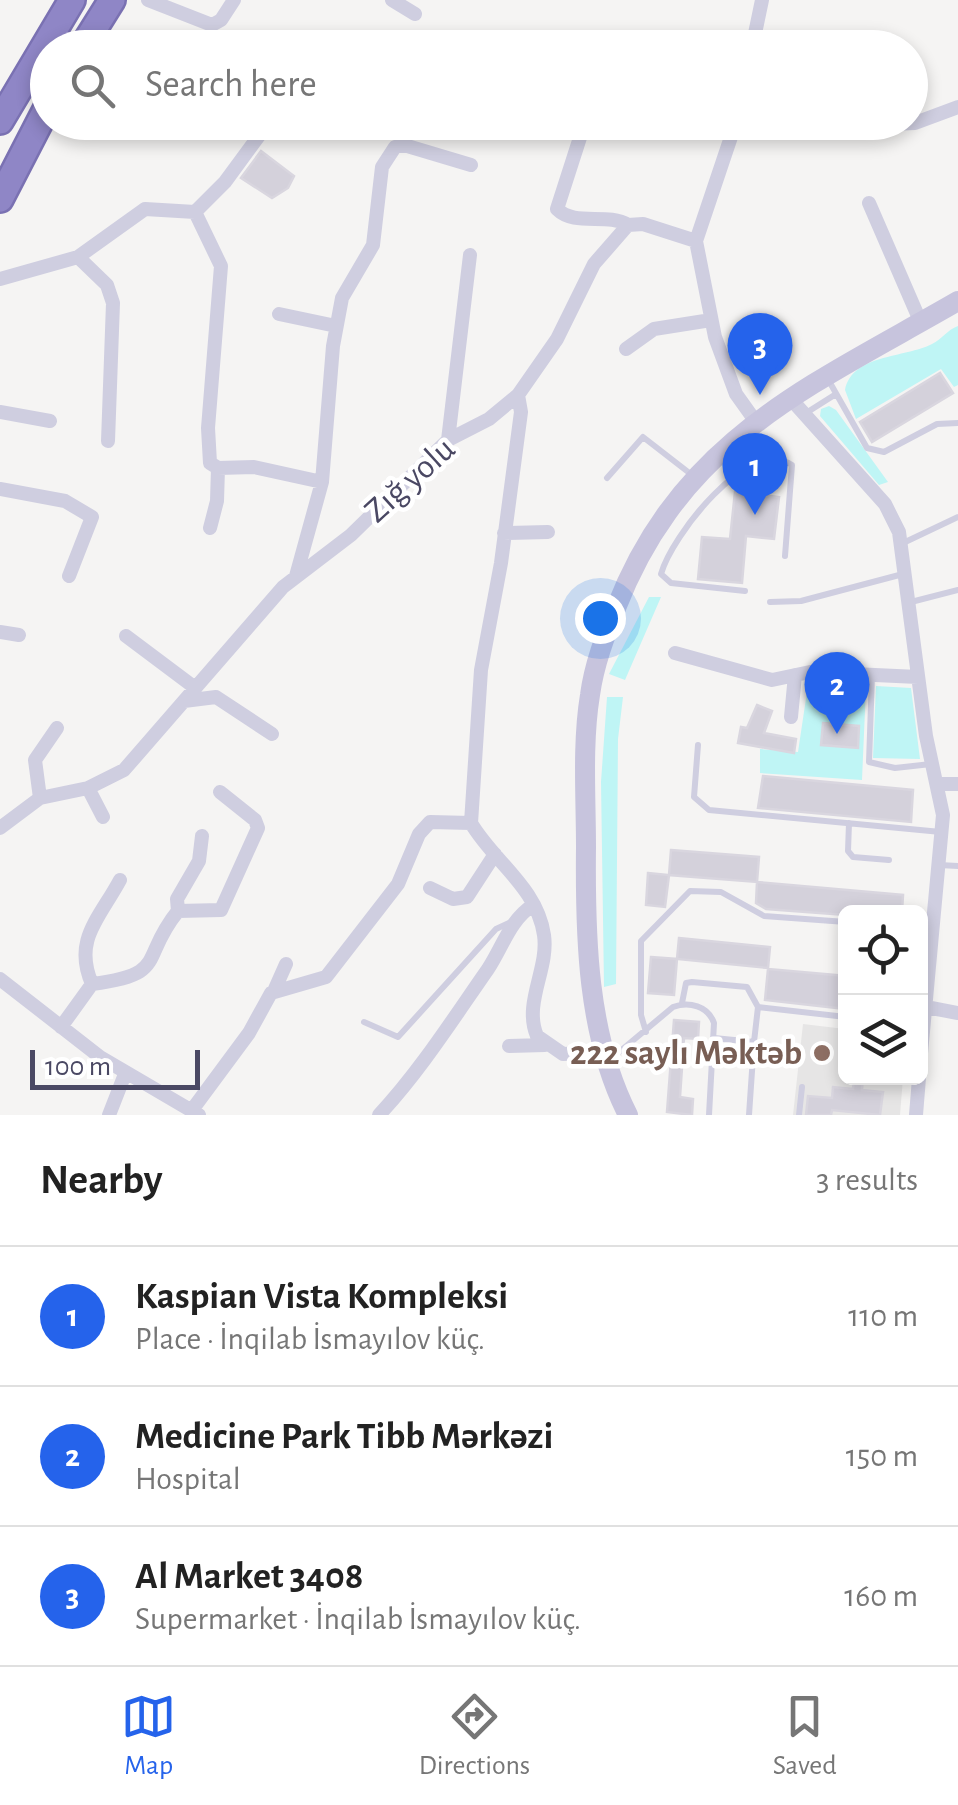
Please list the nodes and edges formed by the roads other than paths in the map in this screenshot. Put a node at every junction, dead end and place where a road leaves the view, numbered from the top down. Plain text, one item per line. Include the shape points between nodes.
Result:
1 (72, 0) edge
2 (112, 0) edge
3 (148, 0) edge
4 (234, 0) edge
5 (392, 0) edge
6 (762, 0) edge
7 (415, 14) dead end
8 (54, 30) edge
9 (93, 30) edge
10 (756, 30) edge
11 (30, 71) edge
12 (958, 106) edge
13 (928, 118) edge
14 (0, 121) edge
15 (30, 140) edge
16 (256, 140) edge
17 (579, 140) edge
18 (730, 140) edge
19 (471, 165) dead end
20 (0, 199) edge
21 (868, 203) dead end
22 (195, 212) junction
23 (628, 225) junction
24 (696, 240) junction
25 (470, 254) dead end
26 (78, 257) junction
27 (0, 278) edge
28 (958, 301) edge
29 (958, 310) edge
30 (280, 314) dead end
31 (711, 320) junction
32 (921, 323) junction
33 (336, 326) junction
34 (626, 349) dead end
35 (831, 385) junction
36 (518, 395) junction
37 (798, 406) junction
38 (0, 412) edge
39 (50, 421) dead end
40 (756, 422) junction
41 (958, 423) edge
42 (448, 440) junction
43 (108, 441) dead end
44 (732, 442) junction
45 (750, 465) junction
46 (218, 468) junction
47 (694, 476) junction
48 (607, 478) dead end
49 (758, 478) dead end
50 (322, 482) junction
51 (0, 489) edge
52 (958, 517) edge
53 (210, 528) dead end
54 (548, 532) dead end
55 (504, 533) junction
56 (901, 544) junction
57 (784, 556) dead end
58 (904, 574) junction
59 (69, 576) dead end
60 (296, 576) junction
61 (958, 590) edge
62 (745, 591) dead end
63 (770, 602) dead end
64 (908, 603) junction
65 (0, 632) edge
66 (19, 635) dead end
67 (126, 636) dead end
68 (674, 653) dead end
69 (795, 675) junction
70 (872, 675) junction
71 (918, 677) junction
72 (194, 687) junction
73 (184, 701) junction
74 (791, 717) dead end
75 (57, 728) dead end
76 (272, 734) dead end
77 (698, 745) dead end
78 (930, 764) junction
79 (938, 784) junction
80 (958, 784) edge
81 (88, 788) junction
82 (220, 792) dead end
83 (40, 798) junction
84 (103, 816) dead end
85 (471, 823) junction
86 (849, 823) junction
87 (0, 828) edge
88 (942, 832) junction
89 (202, 836) dead end
90 (495, 854) junction
91 (890, 860) dead end
92 (939, 865) junction
93 (958, 866) edge
94 (120, 880) dead end
95 (430, 888) dead end
96 (533, 905) junction
97 (178, 911) junction
98 (515, 920) junction
99 (838, 921) edge
100 (928, 939) edge
101 (286, 964) dead end
102 (0, 979) edge
103 (92, 984) junction
104 (274, 991) junction
105 (682, 1004) junction
106 (758, 1007) junction
107 (928, 1007) edge
108 (958, 1013) edge
109 (838, 1016) edge
110 (364, 1022) dead end
111 (61, 1027) junction
112 (646, 1032) junction
113 (714, 1038) junction
114 (545, 1045) junction
115 (508, 1046) dead end
116 (754, 1046) junction
117 (793, 1054) dead end
118 (605, 1056) junction
119 (125, 1074) junction
120 (918, 1085) edge
121 (802, 1087) dead end
122 (196, 1112) edge
123 (622, 1113) edge
124 (108, 1115) edge
125 (379, 1115) edge
126 (709, 1115) edge
127 (749, 1115) edge
128 (799, 1115) edge
129 (916, 1115) edge

1 - 8 highway
2 - 9 highway
3 - 4 street via 212,25
5 - 7 street
6 - 10 street
11 - 14 highway
12 - 13 street
15 - 20 highway
16 - 22 street
17 - 23 street via 557,209
18 - 24 street
19 - 33 street via 420,146 395,148 382,167 373,244 342,298
21 - 32 street
22 - 26 street via 145,209
22 - 46 street via 221,266 208,428 210,463
23 - 24 street
23 - 36 street, Zığ yolu via 594,264 557,339
24 - 31 street
25 - 42 street
26 - 27 street
26 - 43 street via 107,285 113,303
28 - 32 main road
29 - 32 main road
30 - 33 street
31 - 34 street via 654,329
31 - 40 street via 736,394
32 - 35 main road
33 - 50 street
35 - 37 main road
35 - 41 lane via 875,453 937,424
36 - 42 street, Zığ yolu
36 - 55 street
37 - 40 main road
37 - 56 street via 885,504
38 - 39 street
40 - 44 main road
42 - 60 street, Zığ yolu via 351,536
44 - 45 lane
44 - 47 main road
45 - 49 lane
45 - 57 lane via 792,465
45 - 62 lane via 686,524 661,574 670,583
46 - 50 street via 254,467
46 - 53 street
47 - 48 lane via 643,437
47 - 118 main road via 641,550 590,694 586,866 591,985
50 - 60 street
51 - 59 street via 65,502 92,517
52 - 56 lane
54 - 55 street
55 - 85 street via 481,670
56 - 58 street
58 - 63 lane via 801,602
58 - 64 street
60 - 72 street, Zığ yolu
61 - 64 lane
64 - 71 street
65 - 66 street
67 - 72 street
68 - 69 street via 772,680
69 - 70 street
69 - 74 street
70 - 71 street
70 - 78 lane via 868,762 895,768
71 - 78 street
72 - 73 street, Zığ yolu
73 - 76 street via 216,697
73 - 81 street, Zığ yolu via 124,770
75 - 83 street via 36,760
77 - 86 lane via 694,797 700,806
78 - 79 street
79 - 80 street
79 - 88 street
81 - 83 street, Zığ yolu
81 - 84 street
82 - 97 street via 258,828 221,910
83 - 87 street, Zığ yolu
85 - 90 street
85 - 104 street via 438,820 424,828 398,884 326,977
86 - 88 lane
86 - 91 lane via 853,857
88 - 92 street
89 - 97 street
90 - 95 street via 467,897 452,899
90 - 96 street
92 - 93 lane
92 - 100 street
94 - 103 street via 86,942 82,961
96 - 98 street
96 - 114 street via 545,940 532,1026
97 - 103 street via 138,976
98 - 110 lane via 496,929 398,1037
98 - 125 street via 491,964
99 - 112 lane via 764,916 721,892 690,891 641,941
101 - 104 street
102 - 111 street
103 - 111 street
104 - 122 street
105 - 106 lane via 686,983 692,982 747,987
105 - 112 lane
105 - 113 lane via 711,1014
106 - 109 lane
106 - 116 lane
107 - 108 street
111 - 119 street
112 - 118 lane
113 - 116 lane
113 - 126 lane
114 - 115 street
114 - 118 street via 563,1054
116 - 117 lane
116 - 127 lane
118 - 123 main road
119 - 122 street
119 - 124 street
120 - 129 street
121 - 128 lane

